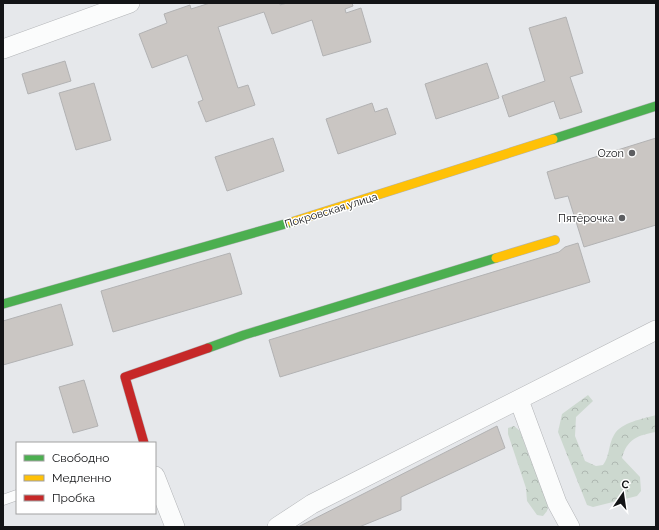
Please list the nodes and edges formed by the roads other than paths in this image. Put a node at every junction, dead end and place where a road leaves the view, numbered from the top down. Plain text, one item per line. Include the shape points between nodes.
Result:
1 (130, 3) edge
2 (3, 49) edge
3 (656, 106) edge
4 (555, 240) dead end
5 (3, 304) edge
6 (656, 330) edge
7 (519, 400) junction
8 (144, 442) edge
9 (156, 479) edge
10 (16, 495) edge
11 (3, 500) edge
12 (175, 527) edge
13 (277, 527) edge
14 (570, 527) edge

1 - 2 street
3 - 5 street, Покровская улица via 322,213
4 - 8 street via 244,335 125,377
6 - 7 street
7 - 13 street via 312,504
7 - 14 street via 557,503
9 - 12 street
10 - 11 lane

